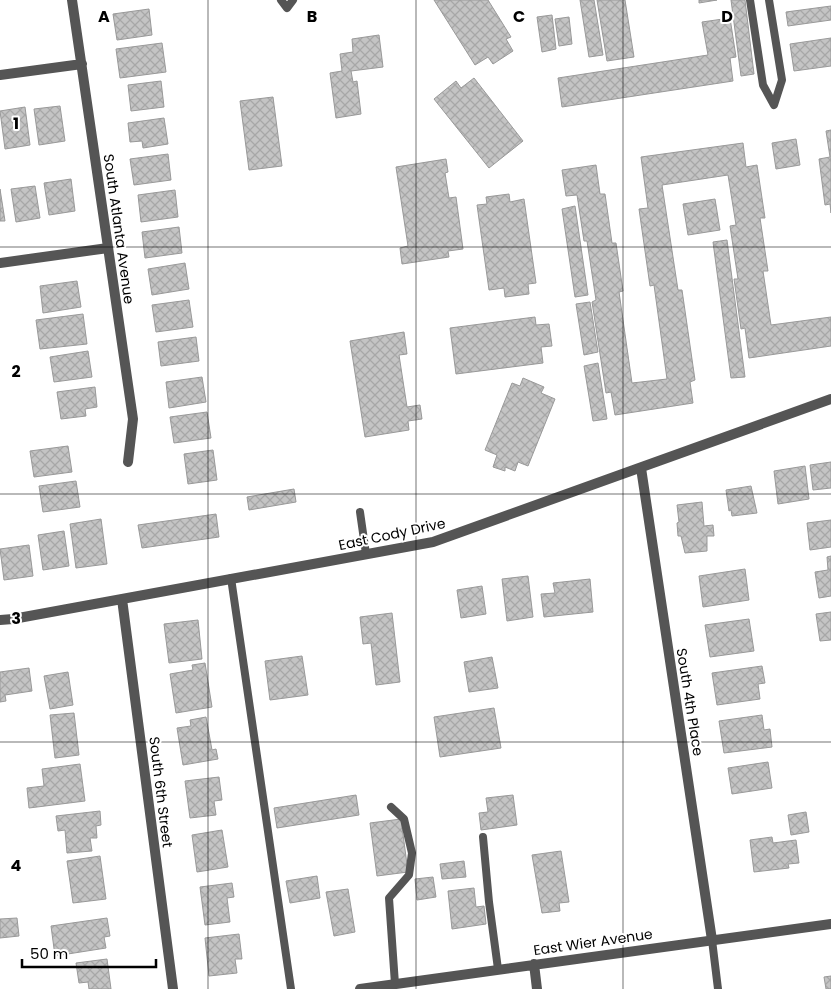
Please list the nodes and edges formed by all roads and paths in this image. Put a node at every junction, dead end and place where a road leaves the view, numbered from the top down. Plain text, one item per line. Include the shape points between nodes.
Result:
1 (72, 0) edge
2 (281, 0) edge
3 (294, 0) edge
4 (750, 0) edge
5 (769, 0) edge
6 (82, 64) junction
7 (0, 75) edge
8 (108, 248) junction
9 (0, 263) edge
10 (831, 399) edge
11 (128, 462) dead end
12 (641, 468) junction
13 (360, 512) dead end
14 (366, 554) junction
15 (231, 578) junction
16 (122, 599) junction
17 (0, 620) edge
18 (391, 807) dead end
19 (483, 836) dead end
20 (831, 924) edge
21 (712, 940) junction
22 (534, 964) junction
23 (498, 969) junction
24 (394, 984) junction
25 (173, 989) edge
26 (291, 989) edge
27 (361, 989) edge
28 (537, 989) edge
29 (718, 989) edge

1 - 6 street, South Atlanta Avenue
2 - 3 lane via 287,8
4 - 5 lane via 762,85 774,105 782,80
6 - 7 street
6 - 8 street, South Atlanta Avenue
8 - 9 street
8 - 11 street, South Atlanta Avenue via 133,420
10 - 12 street, East Cody Drive
12 - 14 street, East Cody Drive via 433,542
12 - 21 street, South 4th Place
13 - 14 lane
14 - 15 street, East Cody Drive
15 - 16 street, East Cody Drive
15 - 26 lane
16 - 17 street, East Cody Drive
16 - 25 street, South 6th Street
18 - 24 lane via 404,819 412,853 409,876 389,898
19 - 23 lane
20 - 21 street, East Wier Avenue
21 - 22 street, East Wier Avenue
21 - 29 lane
22 - 23 street, East Wier Avenue
22 - 28 street
23 - 24 street, East Wier Avenue
24 - 27 street, East Wier Avenue

